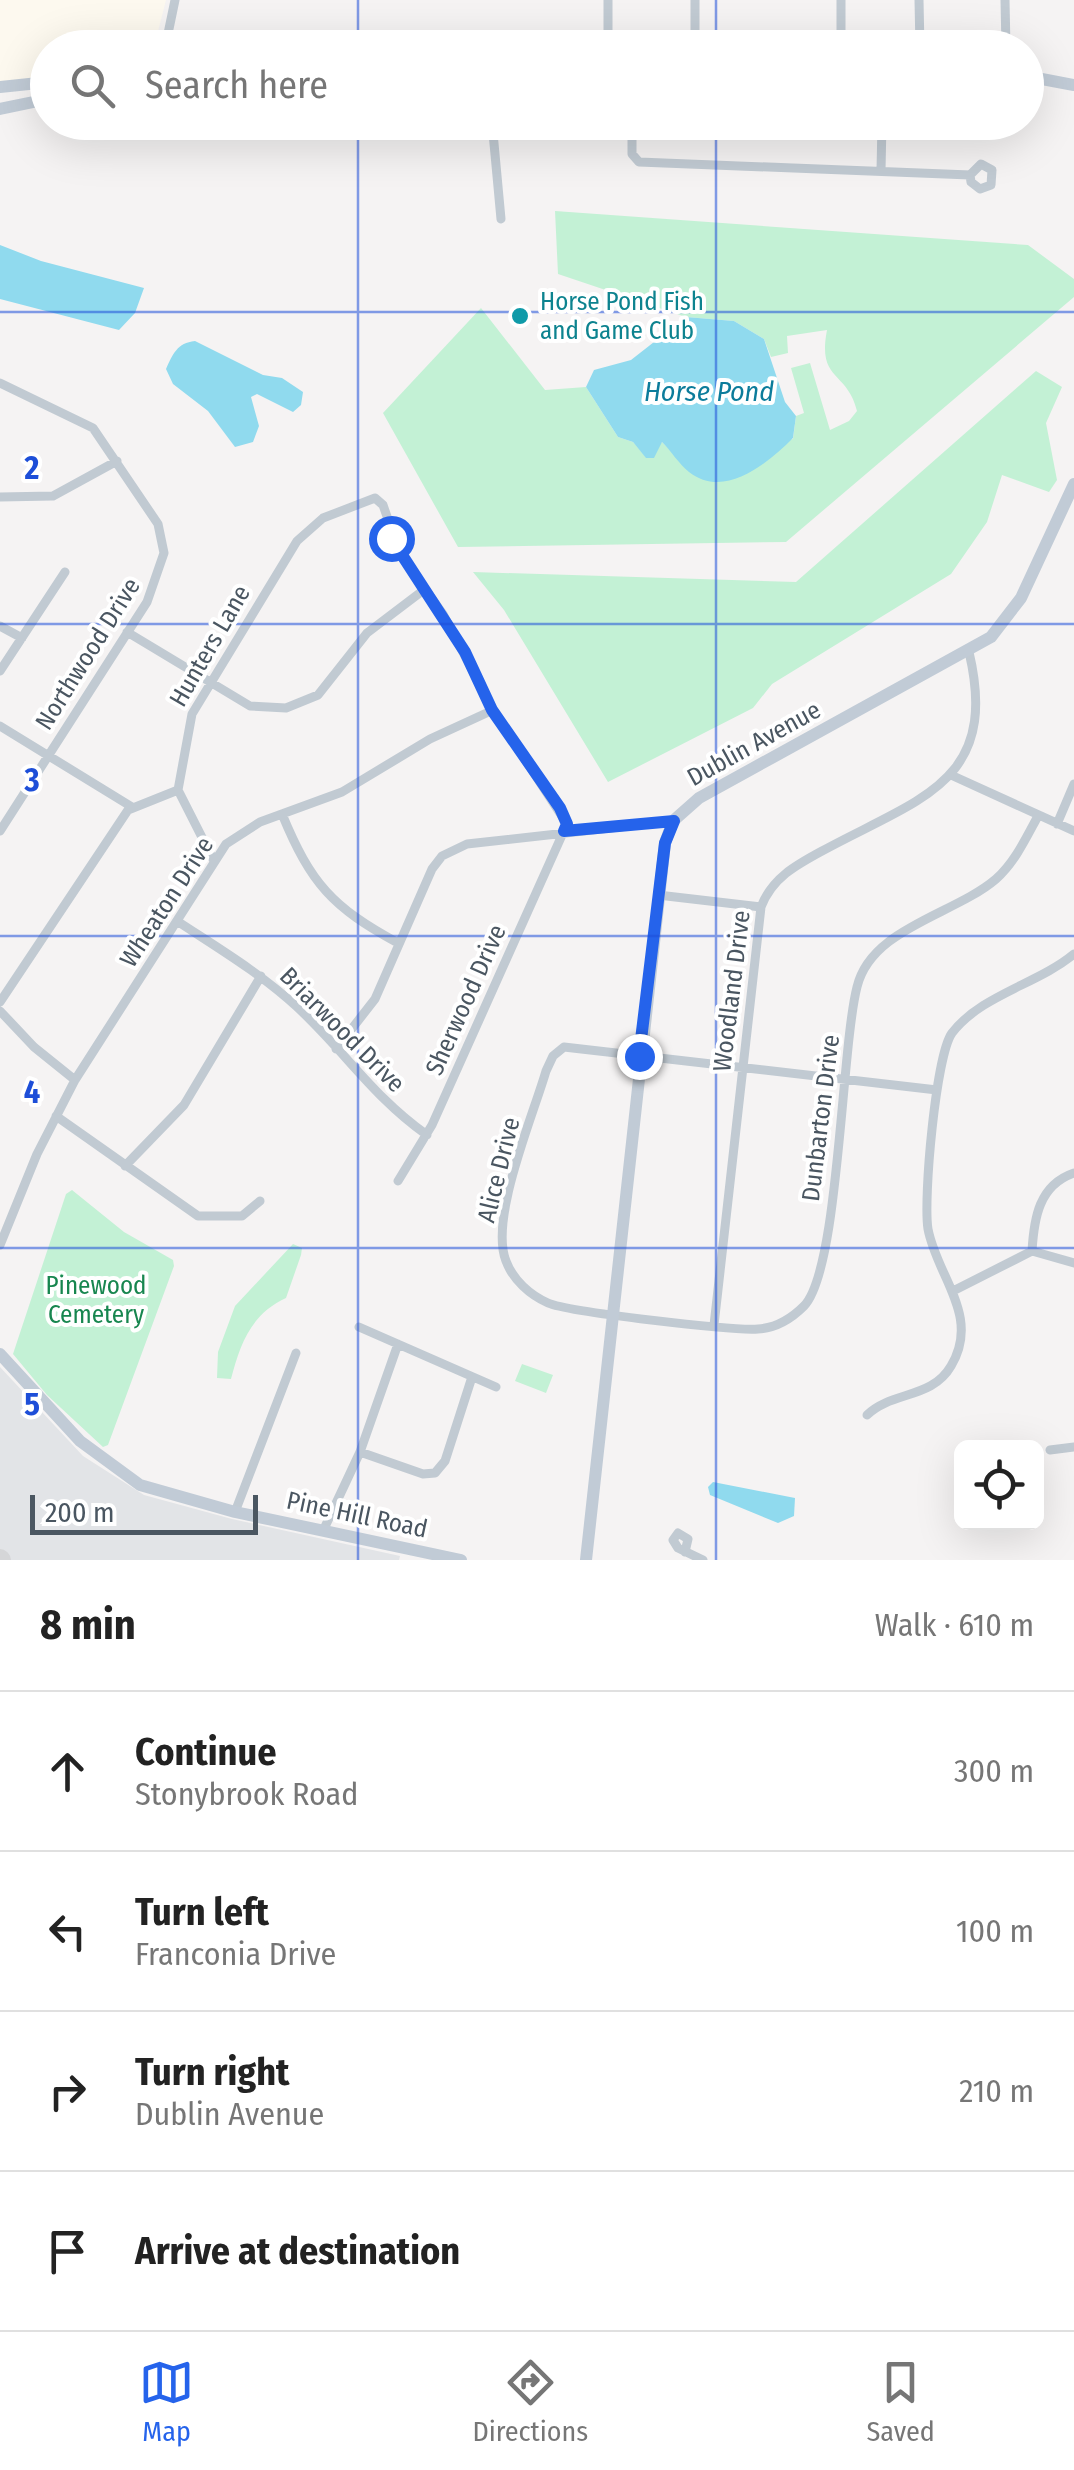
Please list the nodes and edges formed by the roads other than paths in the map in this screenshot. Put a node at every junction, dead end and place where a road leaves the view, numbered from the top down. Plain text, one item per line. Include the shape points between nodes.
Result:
1 (175, 0) edge
2 (608, 0) edge
3 (695, 0) edge
4 (841, 0) edge
5 (920, 0) edge
6 (1005, 0) edge
7 (169, 30) edge
8 (608, 30) edge
9 (695, 30) edge
10 (841, 30) edge
11 (920, 30) edge
12 (1006, 30) edge
13 (1044, 79) edge
14 (30, 84) edge
15 (1074, 85) edge
16 (0, 87) edge
17 (30, 102) edge
18 (0, 108) edge
19 (494, 140) edge
20 (632, 140) edge
21 (882, 140) edge
22 (881, 171) junction
23 (970, 175) dead end
24 (501, 219) dead end
25 (0, 384) edge
26 (116, 461) junction
27 (1074, 484) edge
28 (0, 498) edge
29 (1067, 516) edge
30 (65, 572) dead end
31 (425, 589) junction
32 (0, 626) edge
33 (128, 632) junction
34 (22, 638) junction
35 (968, 652) junction
36 (0, 671) edge
37 (208, 682) junction
38 (492, 710) junction
39 (0, 726) edge
40 (47, 756) junction
41 (951, 775) junction
42 (1074, 784) edge
43 (178, 790) junction
44 (132, 807) junction
45 (282, 814) junction
46 (1038, 816) junction
47 (674, 821) junction
48 (1057, 824) junction
49 (0, 831) edge
50 (564, 831) junction
51 (1074, 831) edge
52 (214, 860) junction
53 (658, 895) junction
54 (761, 908) junction
55 (177, 921) junction
56 (398, 943) junction
57 (1074, 954) edge
58 (262, 976) junction
59 (0, 1002) edge
60 (0, 1011) edge
61 (336, 1048) junction
62 (639, 1056) junction
63 (743, 1069) junction
64 (75, 1080) junction
65 (844, 1080) junction
66 (937, 1090) junction
67 (56, 1116) junction
68 (428, 1134) junction
69 (125, 1166) junction
70 (1074, 1174) edge
71 (398, 1181) dead end
72 (260, 1201) dead end
73 (0, 1245) edge
74 (1032, 1251) junction
75 (1074, 1263) edge
76 (953, 1291) junction
77 (612, 1312) junction
78 (714, 1325) junction
79 (358, 1327) dead end
80 (398, 1344) junction
81 (296, 1353) dead end
82 (0, 1354) edge
83 (472, 1377) junction
84 (496, 1387) dead end
85 (867, 1415) dead end
86 (1074, 1447) edge
87 (1050, 1450) dead end
88 (360, 1452) junction
89 (236, 1512) junction
90 (324, 1531) junction
91 (685, 1552) dead end
92 (410, 1555) edge
93 (460, 1560) edge
94 (586, 1560) edge
95 (703, 1560) edge

1 - 7 street
2 - 8 street
3 - 9 street
4 - 10 street
5 - 11 street
6 - 12 street
13 - 15 street
14 - 16 street
17 - 18 street
19 - 24 street
20 - 22 street via 639,162
21 - 22 street
22 - 23 street
25 - 26 street, Northwood Drive via 78,418
26 - 28 street via 70,491
26 - 33 street, Northwood Drive via 163,542 156,585
27 - 29 street, Dublin Avenue
29 - 35 street, Dublin Avenue via 1008,620
30 - 34 street
31 - 37 street via 380,620 331,684 302,704 258,708
31 - 37 street, Hunters Lane via 400,554 376,498 323,518 297,542
31 - 38 street
32 - 34 street
33 - 37 street
33 - 40 street, Northwood Drive
34 - 36 street
35 - 41 street, Woodland Drive via 978,716 971,744
35 - 47 street, Dublin Avenue via 699,798
37 - 43 street, Hunters Lane via 186,730
38 - 45 street, Wheaton Drive via 342,792
38 - 50 street via 560,808
39 - 40 street
40 - 44 street
40 - 49 street, Northwood Drive
41 - 46 street
41 - 54 street, Woodland Drive via 795,865
42 - 48 street
43 - 44 street
43 - 52 street
44 - 59 street
45 - 52 street, Wheaton Drive via 243,830
45 - 56 street via 317,886 342,910
46 - 48 street
46 - 65 street, Dunbarton Drive via 993,882 874,954 857,985
47 - 50 street
47 - 53 street, Dublin Avenue
48 - 51 street
50 - 56 street via 466,844 442,856
50 - 68 street, Sherwood Drive
52 - 55 street, Wheaton Drive
53 - 54 street
53 - 62 street, Dublin Avenue
54 - 63 street, Woodland Drive
55 - 58 street, Briarwood Drive
55 - 64 street, Wheaton Drive
56 - 61 street via 375,998
57 - 66 street via 956,1028 944,1049
58 - 61 street, Briarwood Drive
58 - 69 street via 184,1105
60 - 64 street
61 - 68 street, Briarwood Drive via 368,1087
62 - 63 street, Alice Drive
62 - 77 street, Dublin Avenue
62 - 77 street, Alice Drive via 570,1047 553,1056 502,1226 506,1260 531,1293 554,1306
63 - 65 street, Alice Drive
63 - 78 street, Woodland Drive
64 - 67 street, Wheaton Drive
65 - 66 street, Alice Drive
65 - 78 street, Dunbarton Drive via 816,1290 774,1326
66 - 76 street via 926,1215
67 - 69 street
67 - 73 street, Wheaton Drive
68 - 71 street, Sherwood Drive
69 - 72 street via 198,1216 242,1216
70 - 74 street via 1045,1192
74 - 75 street
74 - 76 street
76 - 85 street via 961,1343 946,1374 928,1389
77 - 78 street, Dunbarton Drive
77 - 94 street, Dublin Avenue
79 - 80 street
80 - 83 street
80 - 88 street
81 - 89 street
82 - 89 street, Pine Hill Road via 62,1424 116,1470 156,1492
83 - 84 street
83 - 88 street via 445,1461 435,1473
86 - 87 street
88 - 90 street
89 - 90 street, Pine Hill Road
90 - 92 street, Pine Hill Road
91 - 95 street
92 - 93 street, Pine Hill Road

